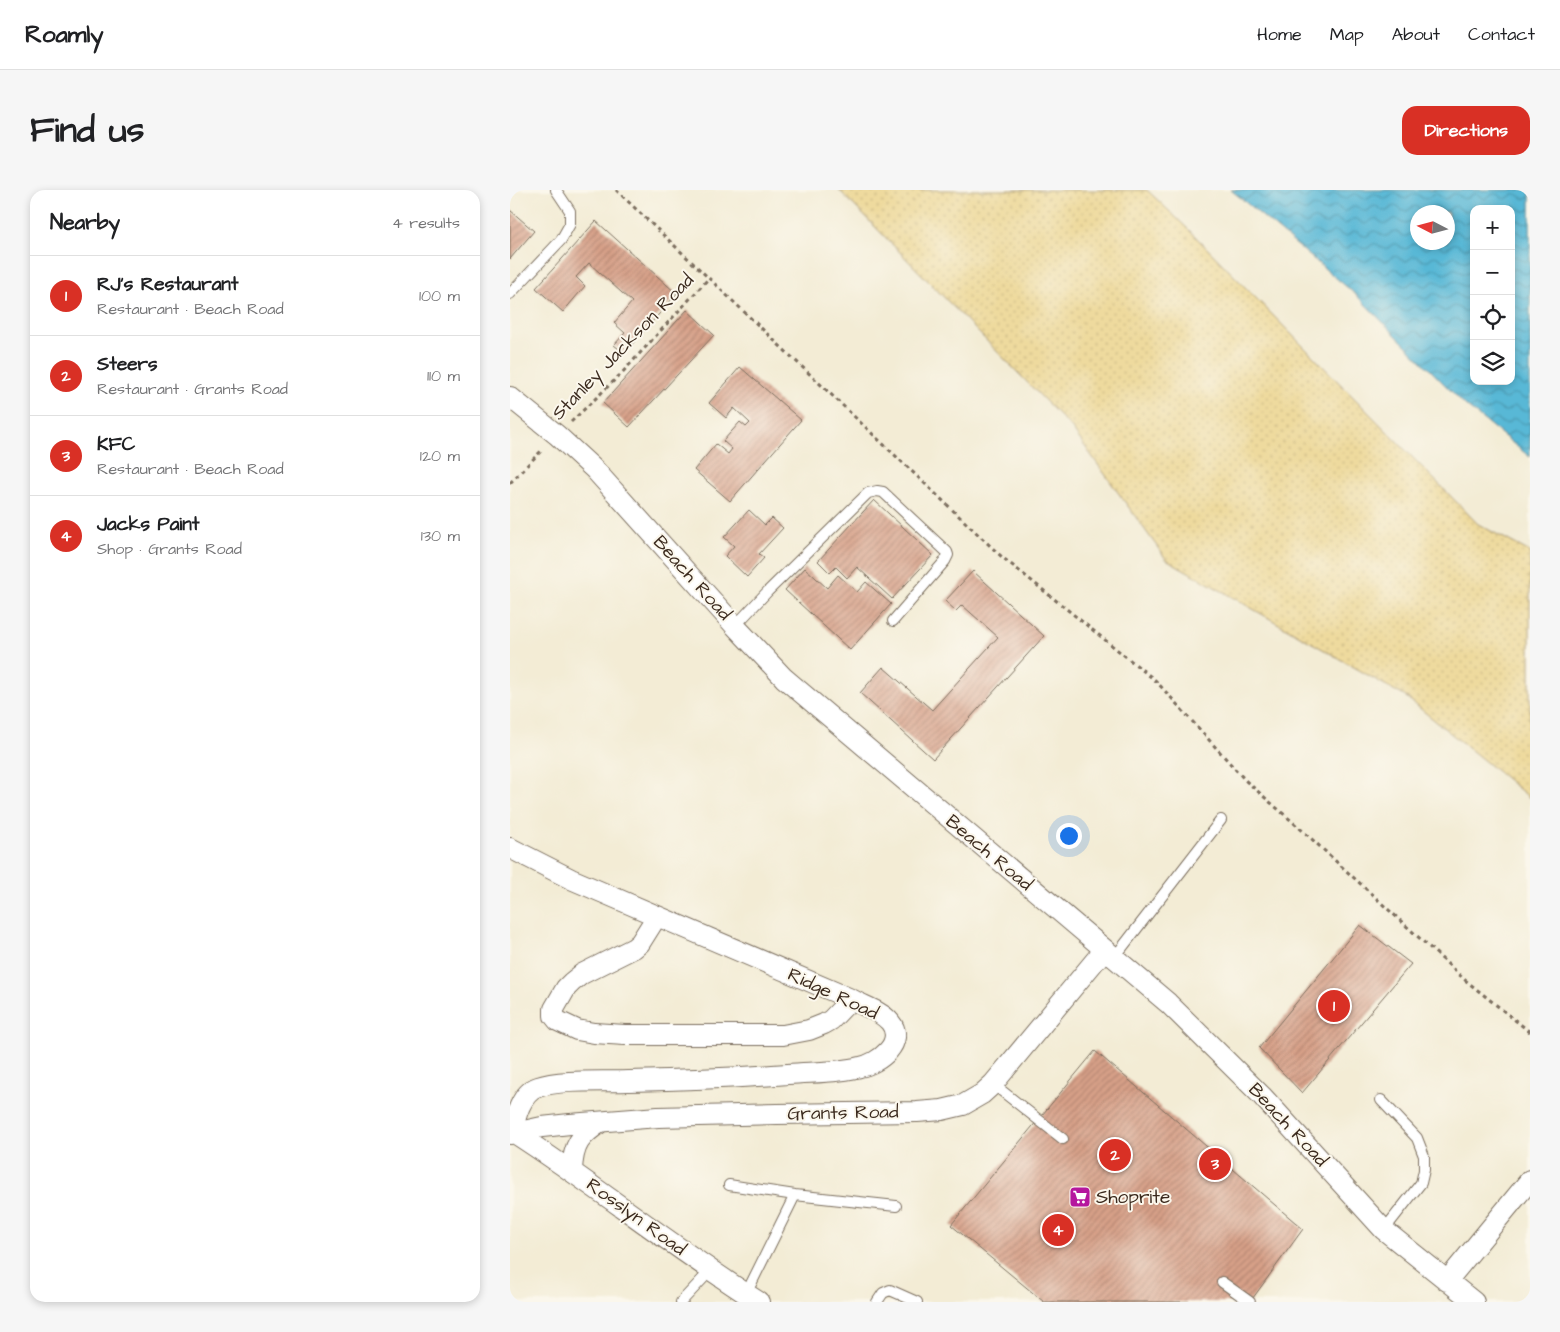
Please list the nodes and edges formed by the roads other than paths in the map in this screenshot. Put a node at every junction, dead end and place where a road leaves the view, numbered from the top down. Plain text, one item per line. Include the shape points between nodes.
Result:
1 (556, 190) edge
2 (510, 294) edge
3 (510, 397) edge
4 (893, 621) dead end
5 (735, 626) junction
6 (1221, 820) dead end
7 (510, 848) edge
8 (657, 916) junction
9 (1109, 954) junction
10 (850, 999) junction
11 (993, 1084) junction
12 (1381, 1100) dead end
13 (602, 1122) junction
14 (512, 1133) edge
15 (1063, 1139) dead end
16 (572, 1171) junction
17 (1530, 1180) edge
18 (729, 1185) dead end
19 (795, 1195) junction
20 (896, 1206) dead end
21 (1384, 1230) junction
22 (711, 1270) junction
23 (1447, 1281) junction
24 (1222, 1282) dead end
25 (752, 1298) edge
26 (681, 1302) edge
27 (877, 1302) edge
28 (917, 1302) edge
29 (1250, 1302) edge
30 (1474, 1302) edge

1 - 2 lane via 570,211 570,224 561,240
3 - 5 street, Beach Road via 595,470
4 - 5 lane via 948,555 883,492 876,490 868,494
5 - 9 street, Beach Road via 784,678
6 - 9 lane
7 - 8 street, Ridge Road via 571,879
8 - 10 street, Ridge Road
8 - 10 street via 634,948 582,974 566,988 554,1009 558,1021 576,1030 625,1035 783,1035 824,1024
9 - 11 street, Grants Road
9 - 21 street, Beach Road via 1168,1003 1262,1096
10 - 14 street, Ridge Road via 884,1016 892,1026 894,1041 891,1047 871,1064 834,1071 721,1079 545,1085 535,1088 525,1099
11 - 13 street, Grants Road via 963,1105 942,1110 709,1115
11 - 15 lane
12 - 21 lane via 1418,1138 1424,1156 1421,1183
13 - 14 street, Grants Road
13 - 16 street via 577,1143
14 - 16 street, Rosslyn Road
16 - 22 street, Rosslyn Road
17 - 23 street
18 - 19 lane
19 - 20 lane
19 - 25 lane
21 - 23 street, Beach Road
22 - 25 street, Rosslyn Road
22 - 26 lane
23 - 30 street, Beach Road
24 - 29 lane
27 - 28 lane via 883,1293 890,1290

